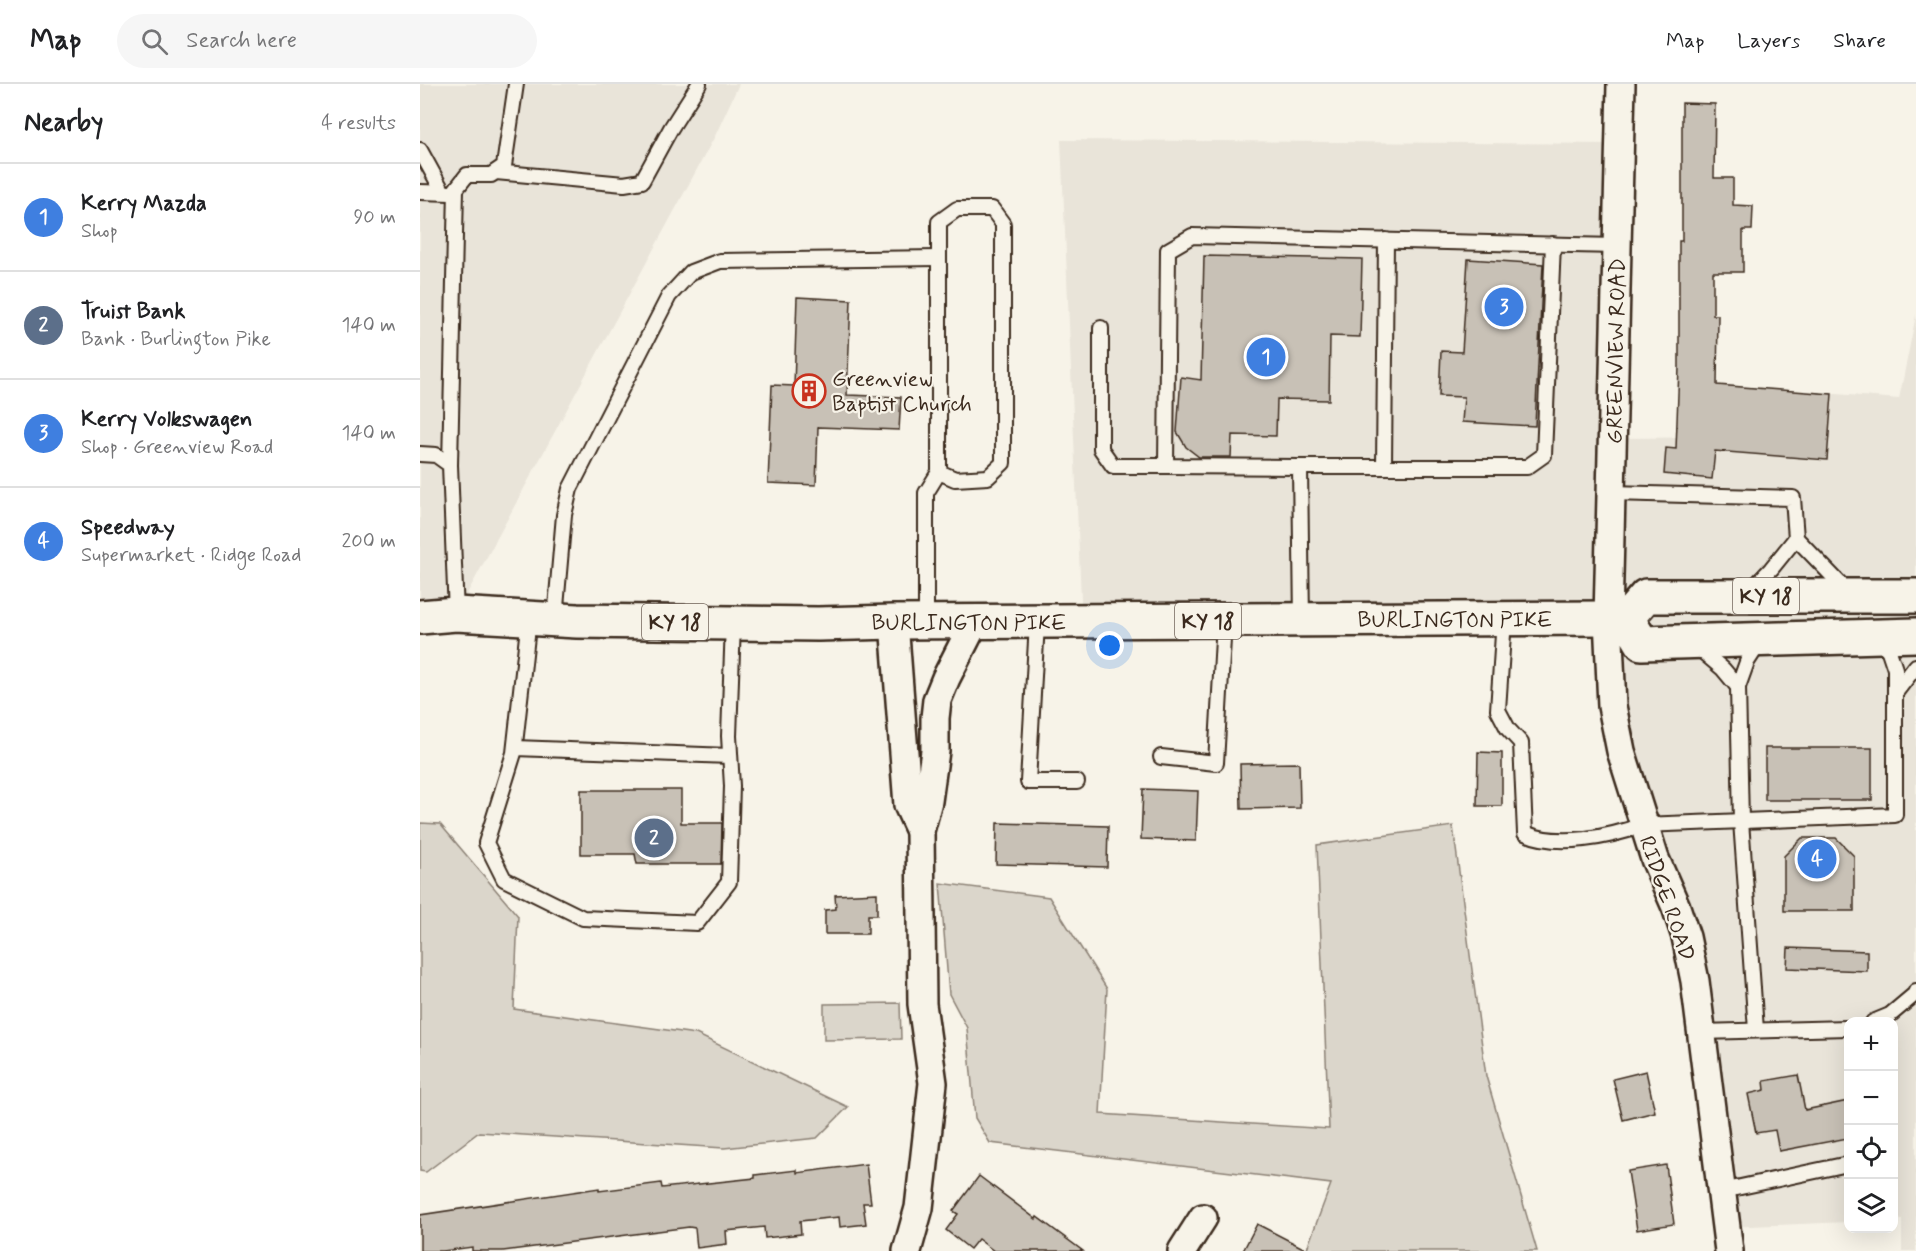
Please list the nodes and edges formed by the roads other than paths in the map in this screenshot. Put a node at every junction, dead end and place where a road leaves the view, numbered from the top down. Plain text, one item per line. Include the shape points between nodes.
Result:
1 (516, 84) edge
2 (699, 84) edge
3 (1621, 84) edge
4 (420, 150) edge
5 (496, 172) junction
6 (420, 192) edge
7 (450, 193) junction
8 (1386, 240) junction
9 (1553, 244) junction
10 (1617, 246) junction
11 (938, 258) junction
12 (1101, 328) dead end
13 (420, 454) edge
14 (450, 465) junction
15 (1166, 466) junction
16 (1300, 466) junction
17 (1384, 467) junction
18 (939, 472) junction
19 (1612, 494) junction
20 (1796, 538) junction
21 (1745, 596) junction
22 (1852, 596) junction
23 (1916, 596) edge
24 (420, 604) edge
25 (456, 614) junction
26 (420, 617) edge
27 (1617, 618) junction
28 (542, 619) junction
29 (1504, 619) junction
30 (1302, 620) junction
31 (1224, 621) junction
32 (894, 622) junction
33 (1036, 622) junction
34 (733, 623) junction
35 (926, 623) junction
36 (974, 623) junction
37 (1879, 635) junction
38 (1916, 635) edge
39 (1762, 639) junction
40 (1688, 641) junction
41 (1916, 666) edge
42 (1738, 687) junction
43 (1896, 692) junction
44 (515, 748) junction
45 (730, 756) junction
46 (1161, 757) dead end
47 (1077, 782) dead end
48 (1741, 821) junction
49 (1643, 825) junction
50 (921, 831) junction
51 (1916, 991) edge
52 (1885, 1017) edge
53 (1844, 1028) edge
54 (1756, 1030) junction
55 (1701, 1032) junction
56 (1844, 1165) edge
57 (1722, 1191) junction
58 (1203, 1218) dead end
59 (907, 1251) edge
60 (1182, 1251) edge
61 (1729, 1251) edge

1 - 5 lane via 504,166
2 - 5 lane via 642,181 624,184
3 - 10 street, GREENVIEW ROAD
4 - 7 lane
5 - 7 lane via 467,175
6 - 7 lane
7 - 14 lane
8 - 9 lane
8 - 15 lane via 1192,236 1168,250
8 - 17 lane
9 - 10 lane
9 - 17 lane via 1544,455 1527,467
10 - 19 street, GREENVIEW ROAD
11 - 18 lane
11 - 18 lane via 939,222 957,209 992,208 1003,224 1003,463 988,477 955,479
11 - 28 lane via 720,261 691,272 669,296 570,489
12 - 15 lane via 1101,449 1113,466
13 - 14 lane via 436,455
14 - 25 lane
15 - 16 lane
16 - 17 lane
16 - 30 lane
18 - 35 lane via 926,493
19 - 20 lane via 1793,498
19 - 27 street, GREENVIEW ROAD
20 - 21 lane
20 - 22 lane
21 - 22 main road, KY 18
21 - 27 main road, KY 18 via 1646,596
22 - 23 main road, KY 18
24 - 25 main road, BURLINGTON PIKE / KY 18
25 - 26 main road, BURLINGTON PIKE / KY 18
25 - 28 main road, BURLINGTON PIKE / KY 18
27 - 29 main road, BURLINGTON PIKE / KY 18
27 - 40 main road, KY 18 via 1642,643
27 - 49 street, RIDGE ROAD via 1612,706
28 - 34 main road, BURLINGTON PIKE / KY 18
28 - 44 lane
29 - 30 main road, BURLINGTON PIKE / KY 18
29 - 49 lane via 1498,710 1521,743 1525,833 1540,839 1574,839 1620,834
30 - 31 main road, BURLINGTON PIKE / KY 18
31 - 33 main road, BURLINGTON PIKE / KY 18
31 - 46 lane via 1216,763
32 - 34 main road, BURLINGTON PIKE / KY 18
32 - 35 main road, BURLINGTON PIKE / KY 18
32 - 50 street via 908,805
33 - 36 main road, BURLINGTON PIKE / KY 18
33 - 47 lane via 1028,782
34 - 45 lane
35 - 36 main road, BURLINGTON PIKE / KY 18
36 - 50 street via 938,700 935,751
37 - 38 main road, KY 18
37 - 39 main road, KY 18
37 - 43 lane via 1895,669
39 - 40 main road, KY 18
39 - 42 lane via 1747,662
40 - 42 lane via 1708,655
41 - 43 lane
42 - 48 lane
43 - 48 lane via 1895,815
44 - 45 lane
44 - 45 lane via 486,843 504,879 583,918 697,923 729,882
48 - 49 lane
48 - 54 lane
49 - 55 street, RIDGE ROAD via 1686,937
50 - 59 street via 921,1004 933,1083 919,1208
51 - 52 lane
53 - 54 lane
54 - 55 lane
55 - 57 street, RIDGE ROAD
56 - 57 lane
57 - 61 street, RIDGE ROAD
58 - 60 street

